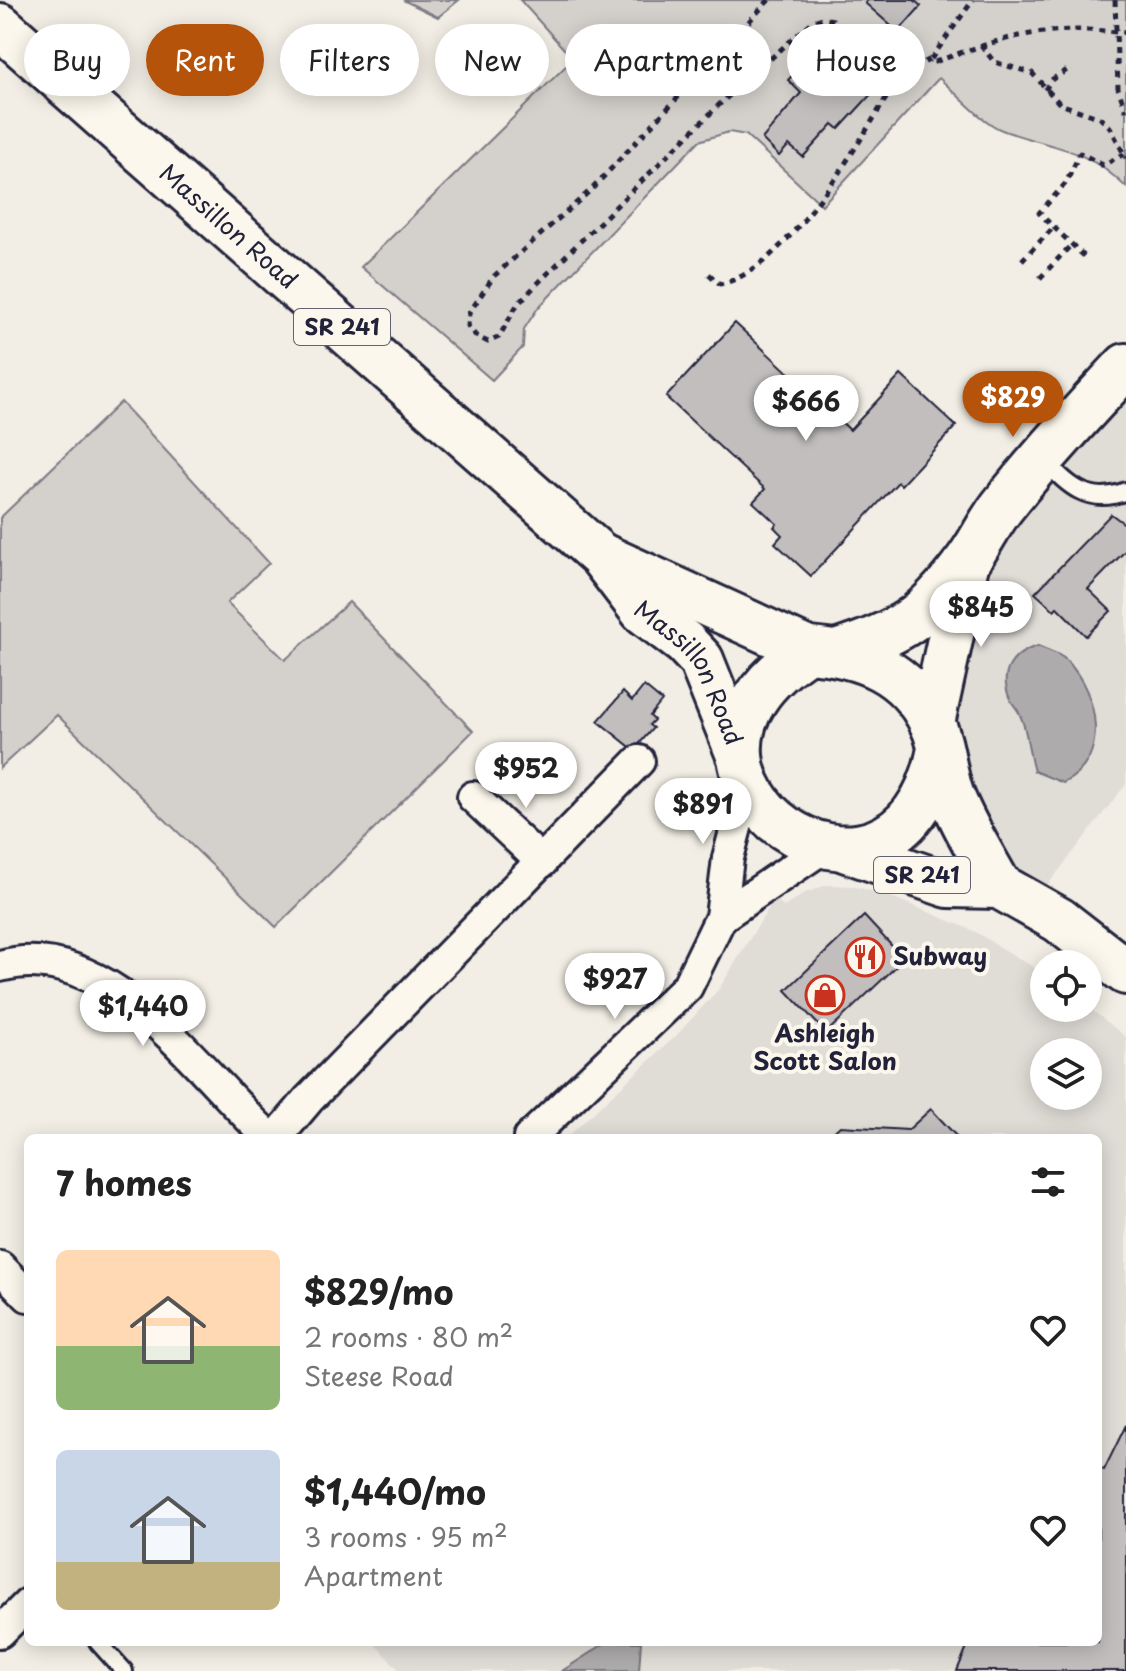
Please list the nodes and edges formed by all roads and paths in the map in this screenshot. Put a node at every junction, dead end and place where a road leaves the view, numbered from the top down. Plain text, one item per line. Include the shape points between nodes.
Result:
1 (769, 0) edge
2 (973, 0) edge
3 (1115, 0) edge
4 (812, 24) edge
5 (837, 24) edge
6 (0, 26) edge
7 (1115, 32) junction
8 (1126, 33) edge
9 (787, 43) edge
10 (981, 45) junction
11 (931, 59) junction
12 (925, 62) edge
13 (1069, 69) dead end
14 (1045, 90) junction
15 (887, 96) edge
16 (1126, 111) edge
17 (1125, 156) edge
18 (1054, 227) junction
19 (1072, 244) junction
20 (1084, 256) dead end
21 (1022, 260) dead end
22 (709, 274) dead end
23 (1040, 278) dead end
24 (1126, 366) edge
25 (1042, 457) junction
26 (1126, 491) edge
27 (601, 556) junction
28 (967, 563) junction
29 (823, 651) junction
30 (936, 736) junction
31 (639, 761) dead end
32 (743, 770) junction
33 (473, 797) dead end
34 (836, 848) junction
35 (542, 862) junction
36 (999, 886) junction
37 (721, 917) junction
38 (0, 966) edge
39 (1126, 972) edge
40 (266, 1134) edge
41 (279, 1134) edge
42 (533, 1134) edge
43 (0, 1267) edge
44 (24, 1292) edge
45 (24, 1608) edge
46 (0, 1632) edge
47 (102, 1646) edge
48 (124, 1671) edge

1 - 9 path via 593,188 494,276 469,313 468,326 476,336 488,342 499,337 517,305 537,284
2 - 11 path
3 - 7 path
4 - 5 path via 823,18
6 - 27 main road, Massillon Road / SR 241
7 - 8 path
7 - 10 path via 1040,30
7 - 16 path via 1118,88
10 - 11 path
10 - 14 path via 994,62 1032,73
11 - 12 path
13 - 14 path
14 - 17 path via 1060,104 1100,118
15 - 22 path via 838,176 795,229 737,281 720,284
17 - 18 path via 1103,165 1080,153 1066,183 1039,213
18 - 19 path
18 - 21 path
19 - 20 path
19 - 23 path
24 - 25 main road
25 - 26 lane via 1065,484 1088,495
25 - 28 main road via 992,519
27 - 29 main road, Massillon Road / SR 241
27 - 32 main road, Massillon Road / SR 241 via 643,611 701,660
28 - 29 main road via 906,626 885,638
28 - 30 main road
29 - 30 main road, SR 241 via 882,666 897,677
29 - 32 main road via 774,674 754,695 742,719
30 - 34 main road via 928,793 909,819 891,835
30 - 36 main road, SR 241 via 965,828
31 - 35 street
32 - 34 main road, SR 241 via 775,821 792,835
32 - 37 street
33 - 35 street
34 - 36 main road, SR 241 via 948,885
34 - 37 street
35 - 41 street
36 - 39 main road, SR 241 via 1059,920
37 - 42 street via 699,968 673,1005
38 - 40 street via 48,963 105,984 168,1034
43 - 44 street
45 - 46 street
47 - 48 lane

